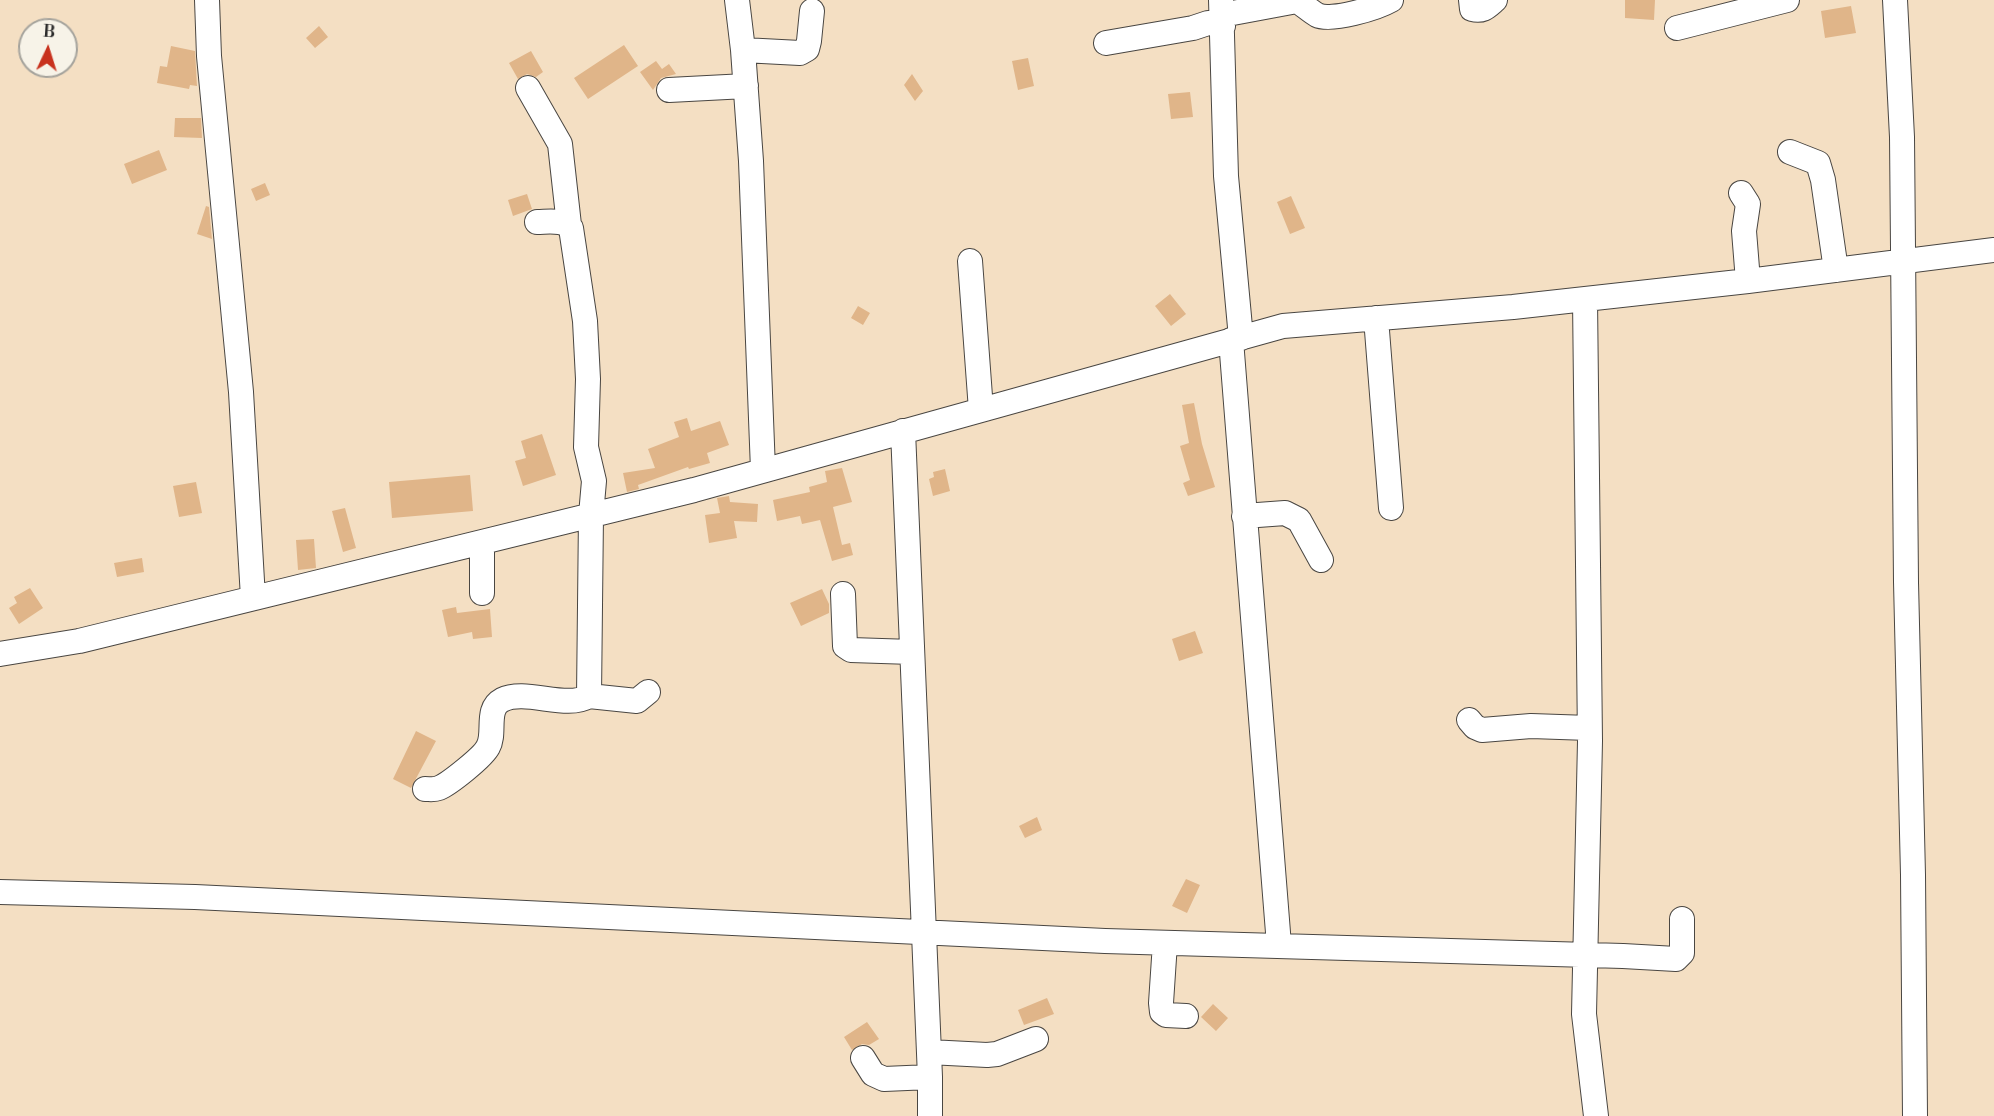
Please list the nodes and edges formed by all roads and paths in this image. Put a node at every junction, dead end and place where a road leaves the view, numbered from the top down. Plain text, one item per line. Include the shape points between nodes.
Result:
1 (207, 0) edge
2 (737, 0) edge
3 (1391, 0) edge
4 (1471, 0) edge
5 (1495, 0) edge
6 (1787, 0) edge
7 (1895, 0) edge
8 (812, 12) dead end
9 (1222, 13) edge
10 (1677, 28) dead end
11 (1106, 44) dead end
12 (743, 50) junction
13 (746, 86) junction
14 (528, 88) dead end
15 (669, 90) dead end
16 (1790, 152) dead end
17 (1740, 193) dead end
18 (537, 222) dead end
19 (569, 225) junction
20 (1994, 250) edge
21 (970, 261) dead end
22 (1902, 262) junction
23 (1836, 270) junction
24 (1748, 281) junction
25 (1585, 299) junction
26 (1376, 318) junction
27 (1236, 339) junction
28 (981, 410) junction
29 (903, 431) junction
30 (763, 470) junction
31 (1391, 508) dead end
32 (591, 515) junction
33 (1244, 516) junction
34 (482, 542) junction
35 (1321, 560) dead end
36 (482, 593) dead end
37 (843, 594) dead end
38 (253, 598) junction
39 (912, 652) junction
40 (0, 654) edge
41 (648, 692) dead end
42 (589, 696) junction
43 (1469, 720) dead end
44 (1589, 728) junction
45 (425, 789) dead end
46 (0, 892) edge
47 (1682, 920) dead end
48 (924, 931) junction
49 (1165, 943) junction
50 (1279, 945) junction
51 (1586, 956) junction
52 (1186, 1016) dead end
53 (1035, 1039) dead end
54 (929, 1052) junction
55 (863, 1058) dead end
56 (930, 1077) junction
57 (930, 1116) edge
58 (1596, 1116) edge
59 (1915, 1116) edge

1 - 38 street via 241,392
2 - 12 street
3 - 9 street via 1354,13 1326,16 1317,15 1297,1
4 - 5 street via 1472,9 1480,11
6 - 10 street
7 - 22 street via 1902,137
8 - 12 street via 810,41 800,53
9 - 11 street via 1214,23
9 - 27 street
12 - 13 street
13 - 15 street
13 - 30 street
14 - 19 street via 560,144
16 - 23 street via 1818,163
17 - 24 street via 1748,204 1744,231
18 - 19 street
19 - 32 street via 585,321 586,447 594,481
20 - 22 street
21 - 28 street
22 - 23 street
22 - 59 street
23 - 24 street
24 - 25 street
25 - 26 street
25 - 44 street
26 - 27 street via 1283,326
26 - 31 street
27 - 28 street
27 - 33 street
28 - 29 street
29 - 30 street
29 - 39 street
30 - 32 street
32 - 34 street
32 - 42 street
33 - 35 street via 1285,513 1299,520
33 - 50 street
34 - 36 street
34 - 38 street
37 - 39 street via 845,646 851,650
38 - 40 street via 79,640
39 - 48 street
41 - 42 street via 637,701
42 - 45 street via 578,700 515,697 501,701 493,713 489,746 482,755 447,784
43 - 44 street via 1482,730 1531,726
44 - 51 street
46 - 48 street via 195,897
47 - 51 street via 1682,953 1676,959
48 - 49 street
48 - 54 street
49 - 50 street
49 - 52 street via 1162,1012
50 - 51 street
51 - 58 street via 1584,1014
53 - 54 street via 987,1056
54 - 56 street
55 - 56 street via 873,1074 884,1079
56 - 57 street

